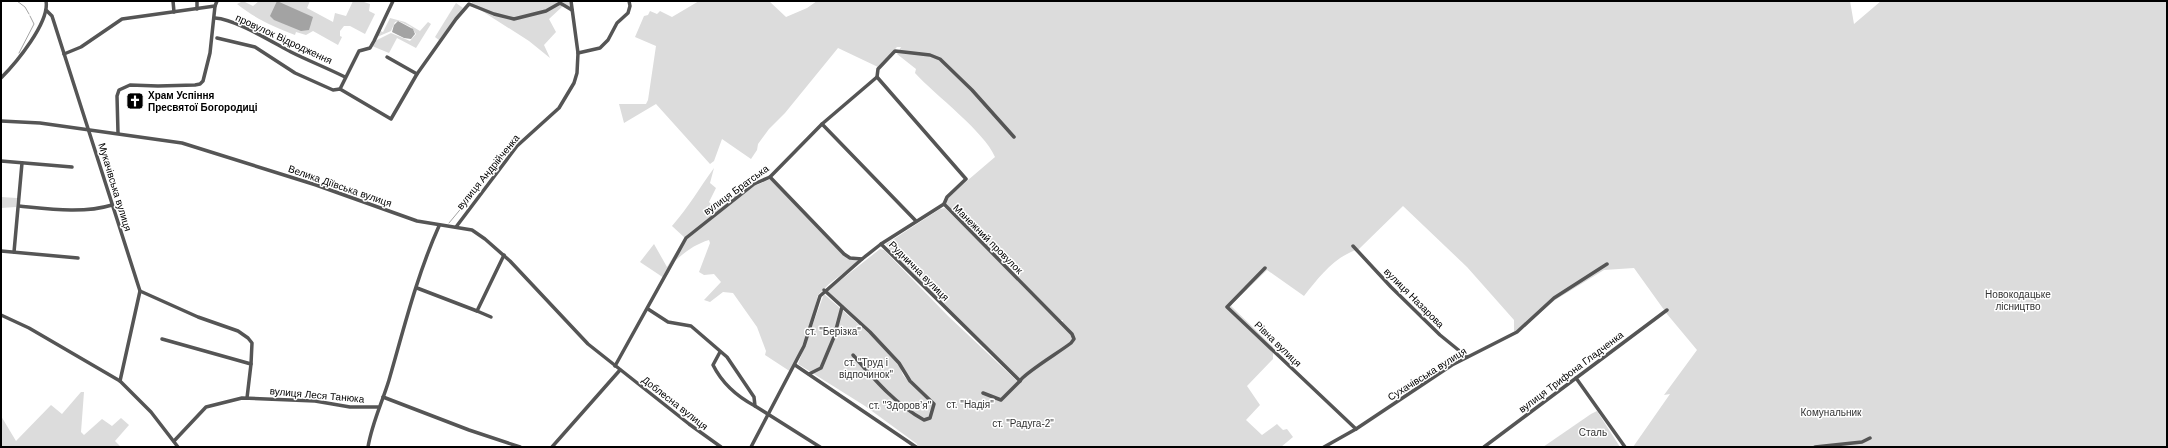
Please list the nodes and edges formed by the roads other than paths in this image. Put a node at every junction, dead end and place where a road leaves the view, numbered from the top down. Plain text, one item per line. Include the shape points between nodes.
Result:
1 (46, 1) edge
2 (173, 1) edge
3 (197, 1) edge
4 (217, 1) edge
5 (393, 1) edge
6 (570, 1) edge
7 (629, 1) edge
8 (215, 6) junction
9 (198, 9) junction
10 (46, 10) junction
11 (572, 10) junction
12 (174, 12) junction
13 (215, 18) junction
14 (217, 38) dead end
15 (578, 53) junction
16 (64, 54) junction
17 (387, 58) dead end
18 (417, 74) junction
19 (345, 77) junction
20 (877, 77) junction
21 (1, 78) edge
22 (340, 89) junction
23 (1, 121) edge
24 (822, 124) junction
25 (88, 129) junction
26 (118, 133) junction
27 (1014, 137) dead end
28 (1, 161) edge
29 (22, 163) junction
30 (72, 167) dead end
31 (770, 177) junction
32 (944, 204) junction
33 (112, 205) junction
34 (19, 206) junction
35 (916, 221) junction
36 (439, 226) junction
37 (456, 227) junction
38 (881, 244) junction
39 (1353, 246) dead end
40 (1, 251) edge
41 (14, 252) junction
42 (504, 255) junction
43 (78, 258) dead end
44 (862, 259) junction
45 (1607, 264) dead end
46 (1265, 268) dead end
47 (417, 288) junction
48 (824, 290) junction
49 (140, 291) junction
50 (842, 307) junction
51 (648, 309) junction
52 (1667, 310) dead end
53 (477, 311) junction
54 (1, 315) edge
55 (491, 318) dead end
56 (162, 339) dead end
57 (720, 352) junction
58 (853, 355) dead end
59 (1467, 358) junction
60 (251, 364) junction
61 (795, 365) junction
62 (615, 366) junction
63 (620, 370) junction
64 (809, 374) junction
65 (1576, 378) junction
66 (120, 381) junction
67 (1020, 381) junction
68 (983, 392) dead end
69 (383, 397) junction
70 (247, 398) junction
71 (755, 406) junction
72 (378, 407) junction
73 (768, 416) junction
74 (1356, 429) junction
75 (1870, 438) dead end
76 (174, 441) junction
77 (714, 445) edge
78 (1828, 446) edge
79 (178, 447) edge
80 (368, 447) edge
81 (520, 447) edge
82 (552, 447) edge
83 (721, 447) edge
84 (751, 447) edge
85 (820, 447) edge
86 (916, 447) edge
87 (1324, 447) edge
88 (1484, 447) edge
89 (1625, 447) edge
90 (1815, 447) edge

1 - 10 street, Мукачівська вулиця
2 - 12 street
3 - 9 street
4 - 8 street
5 - 19 street via 370,48 359,51
6 - 11 street, вулиця Андрійченка
7 - 15 street via 628,13 617,23 608,40 600,48
8 - 9 street
8 - 13 street
9 - 12 street
10 - 16 street, Мукачівська вулиця via 52,16
10 - 21 street via 28,47
11 - 15 street, вулиця Андрійченка
11 - 18 street, провулок Відродження via 560,4 546,11 514,19 470,4 456,19
12 - 16 street via 122,19 81,47
13 - 19 street, провулок Відродження via 265,37
13 - 26 street via 203,81 200,84 124,87 117,96
14 - 22 street, провулок Відродження via 255,47 295,73 333,90
15 - 37 street, вулиця Андрійченка via 574,82 559,108 517,146
16 - 25 street, Мукачівська вулиця
17 - 18 street
18 - 22 street, провулок Відродження via 391,119
19 - 22 street
20 - 24 street, вулиця Братська
20 - 27 street, вулиця Братська via 878,69 895,51 930,55 940,59
20 - 32 street, Манежний провулок via 966,179 946,197
23 - 25 street, Велика Діївська вулиця
24 - 31 street, вулиця Братська
24 - 35 street
25 - 26 street, Велика Діївська вулиця
25 - 33 street, Мукачівська вулиця
26 - 36 street, Велика Діївська вулиця via 195,146 417,221
28 - 29 street
29 - 30 street
29 - 34 street
31 - 44 street via 844,254
31 - 51 street, вулиця Братська via 754,184 686,238
32 - 35 street
32 - 67 street, Манежний провулок via 1072,334 1074,339 1071,344 1026,374
33 - 34 street via 99,209 78,210
33 - 49 street, Мукачівська вулиця
34 - 41 street
35 - 38 street
36 - 37 street, Велика Діївська вулиця
36 - 47 street
37 - 42 street, Велика Діївська вулиця via 478,234
38 - 44 street, Руднична вулиця
38 - 67 street, Руднична вулиця
39 - 59 street, вулиця Назарова via 1391,287
40 - 41 street
41 - 43 street
42 - 53 street
42 - 62 street, Велика Діївська вулиця via 588,344
44 - 48 street, Руднична вулиця
45 - 59 street, Сухачівська вулиця via 1554,298 1527,320 1517,332
46 - 74 street, Рівна вулиця via 1227,307
47 - 53 street
47 - 69 street
48 - 50 street
48 - 61 street
49 - 60 street via 198,317 238,331 252,343
49 - 66 street
50 - 58 street via 870,332 899,363 910,381 934,404 930,418 924,420 889,396
50 - 64 street via 834,337 821,368
51 - 57 street via 668,322 691,326
51 - 62 street, вулиця Братська
52 - 65 street, вулиця Трифона Гладченка
53 - 55 street
54 - 66 street via 39,333
56 - 60 street
57 - 71 street via 727,357 750,390
57 - 71 street via 713,366 718,376
59 - 74 street, Сухачівська вулиця
60 - 70 street
61 - 64 street
61 - 73 street
62 - 63 street, Велика Діївська вулиця
63 - 77 street, Доблесна вулиця
63 - 82 street
64 - 86 street
65 - 88 street, вулиця Трифона Гладченка
65 - 89 street
66 - 76 street via 151,412
67 - 68 street via 1001,400
69 - 72 street
69 - 81 street
70 - 72 street, вулиця Леся Танюка
70 - 76 street, вулиця Леся Танюка via 206,407
71 - 73 street
72 - 80 street
73 - 84 street
73 - 85 street
74 - 87 street
75 - 78 street via 1862,442
76 - 79 street
77 - 83 street, Доблесна вулиця
78 - 90 street

